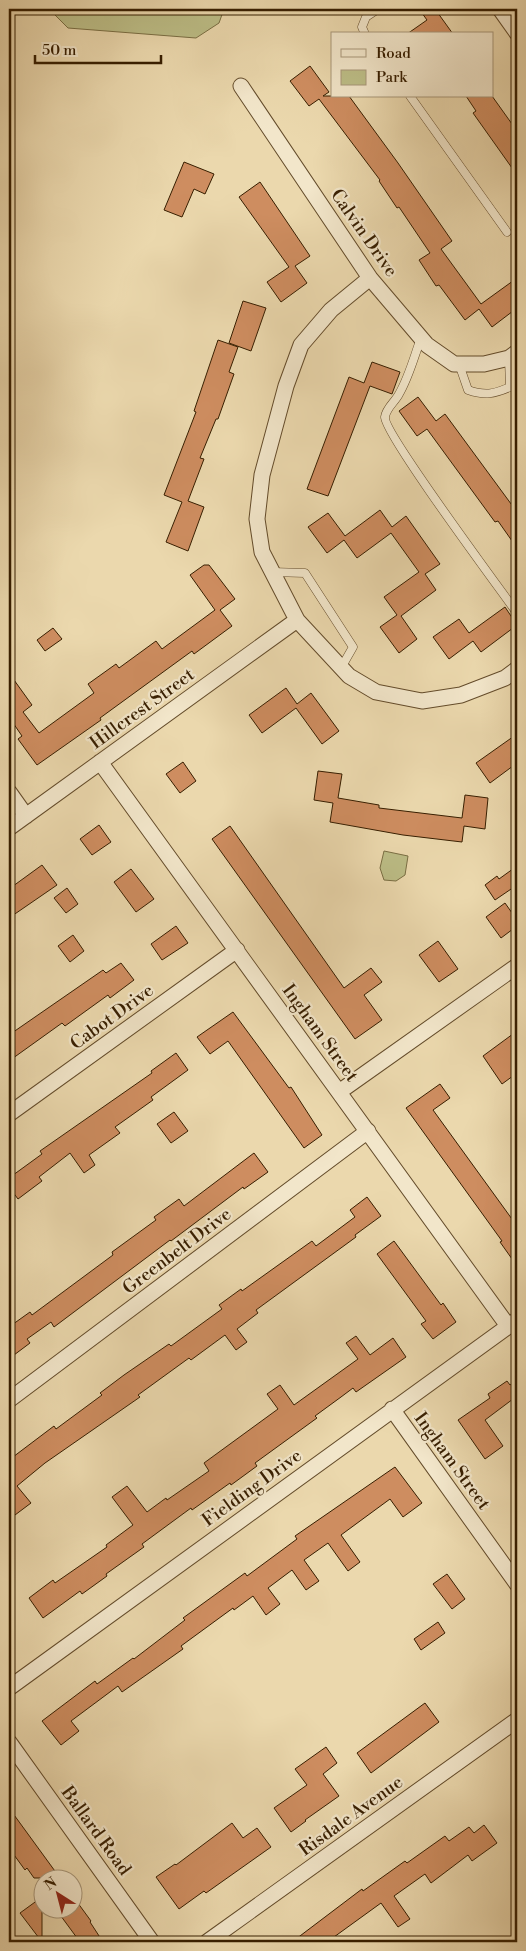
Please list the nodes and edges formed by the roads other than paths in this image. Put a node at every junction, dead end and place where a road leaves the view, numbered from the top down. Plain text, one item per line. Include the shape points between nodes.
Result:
1 (378, 9) edge
2 (500, 9) edge
3 (364, 32) edge
4 (517, 33) edge
5 (241, 86) dead end
6 (411, 98) edge
7 (507, 232) dead end
8 (370, 278) junction
9 (421, 338) junction
10 (513, 355) edge
11 (459, 364) junction
12 (272, 572) junction
13 (517, 613) edge
14 (297, 620) junction
15 (341, 668) junction
16 (517, 669) edge
17 (100, 762) junction
18 (9, 792) edge
19 (26, 816) junction
20 (9, 828) edge
21 (237, 950) junction
22 (517, 966) edge
23 (339, 1092) junction
24 (9, 1114) edge
25 (368, 1131) junction
26 (513, 1323) edge
27 (9, 1400) edge
28 (392, 1409) junction
29 (517, 1584) edge
30 (9, 1688) edge
31 (517, 1720) edge
32 (9, 1742) edge
33 (152, 1942) edge
34 (207, 1942) edge

1 - 3 lane via 366,17 362,27
2 - 4 street
5 - 8 street, Calvin Drive
6 - 7 lane
8 - 9 street, Calvin Drive
8 - 12 street via 332,310 301,345 286,386 262,475 257,520 262,552
9 - 11 street, Calvin Drive via 454,364
9 - 13 lane via 399,395 387,411 387,426
10 - 11 street, Calvin Drive via 484,364
10 - 11 lane via 510,387 482,395 468,390
12 - 14 street
12 - 15 lane via 305,573 352,647
14 - 15 street
14 - 17 street, Hillcrest Street
15 - 16 street via 376,692 422,701 461,695 505,678
17 - 19 street, Hillcrest Street
17 - 21 street, Ingham Street
18 - 19 street
19 - 20 street, Hillcrest Street
21 - 23 street, Ingham Street
21 - 24 street, Cabot Drive
22 - 23 street
23 - 25 street, Ingham Street
25 - 26 street, Ingham Street
25 - 27 street, Greenbelt Drive
26 - 28 street, Fielding Drive
28 - 29 street, Ingham Street
28 - 30 street, Fielding Drive
31 - 34 street, Risdale Avenue
32 - 33 street, Ballard Road

